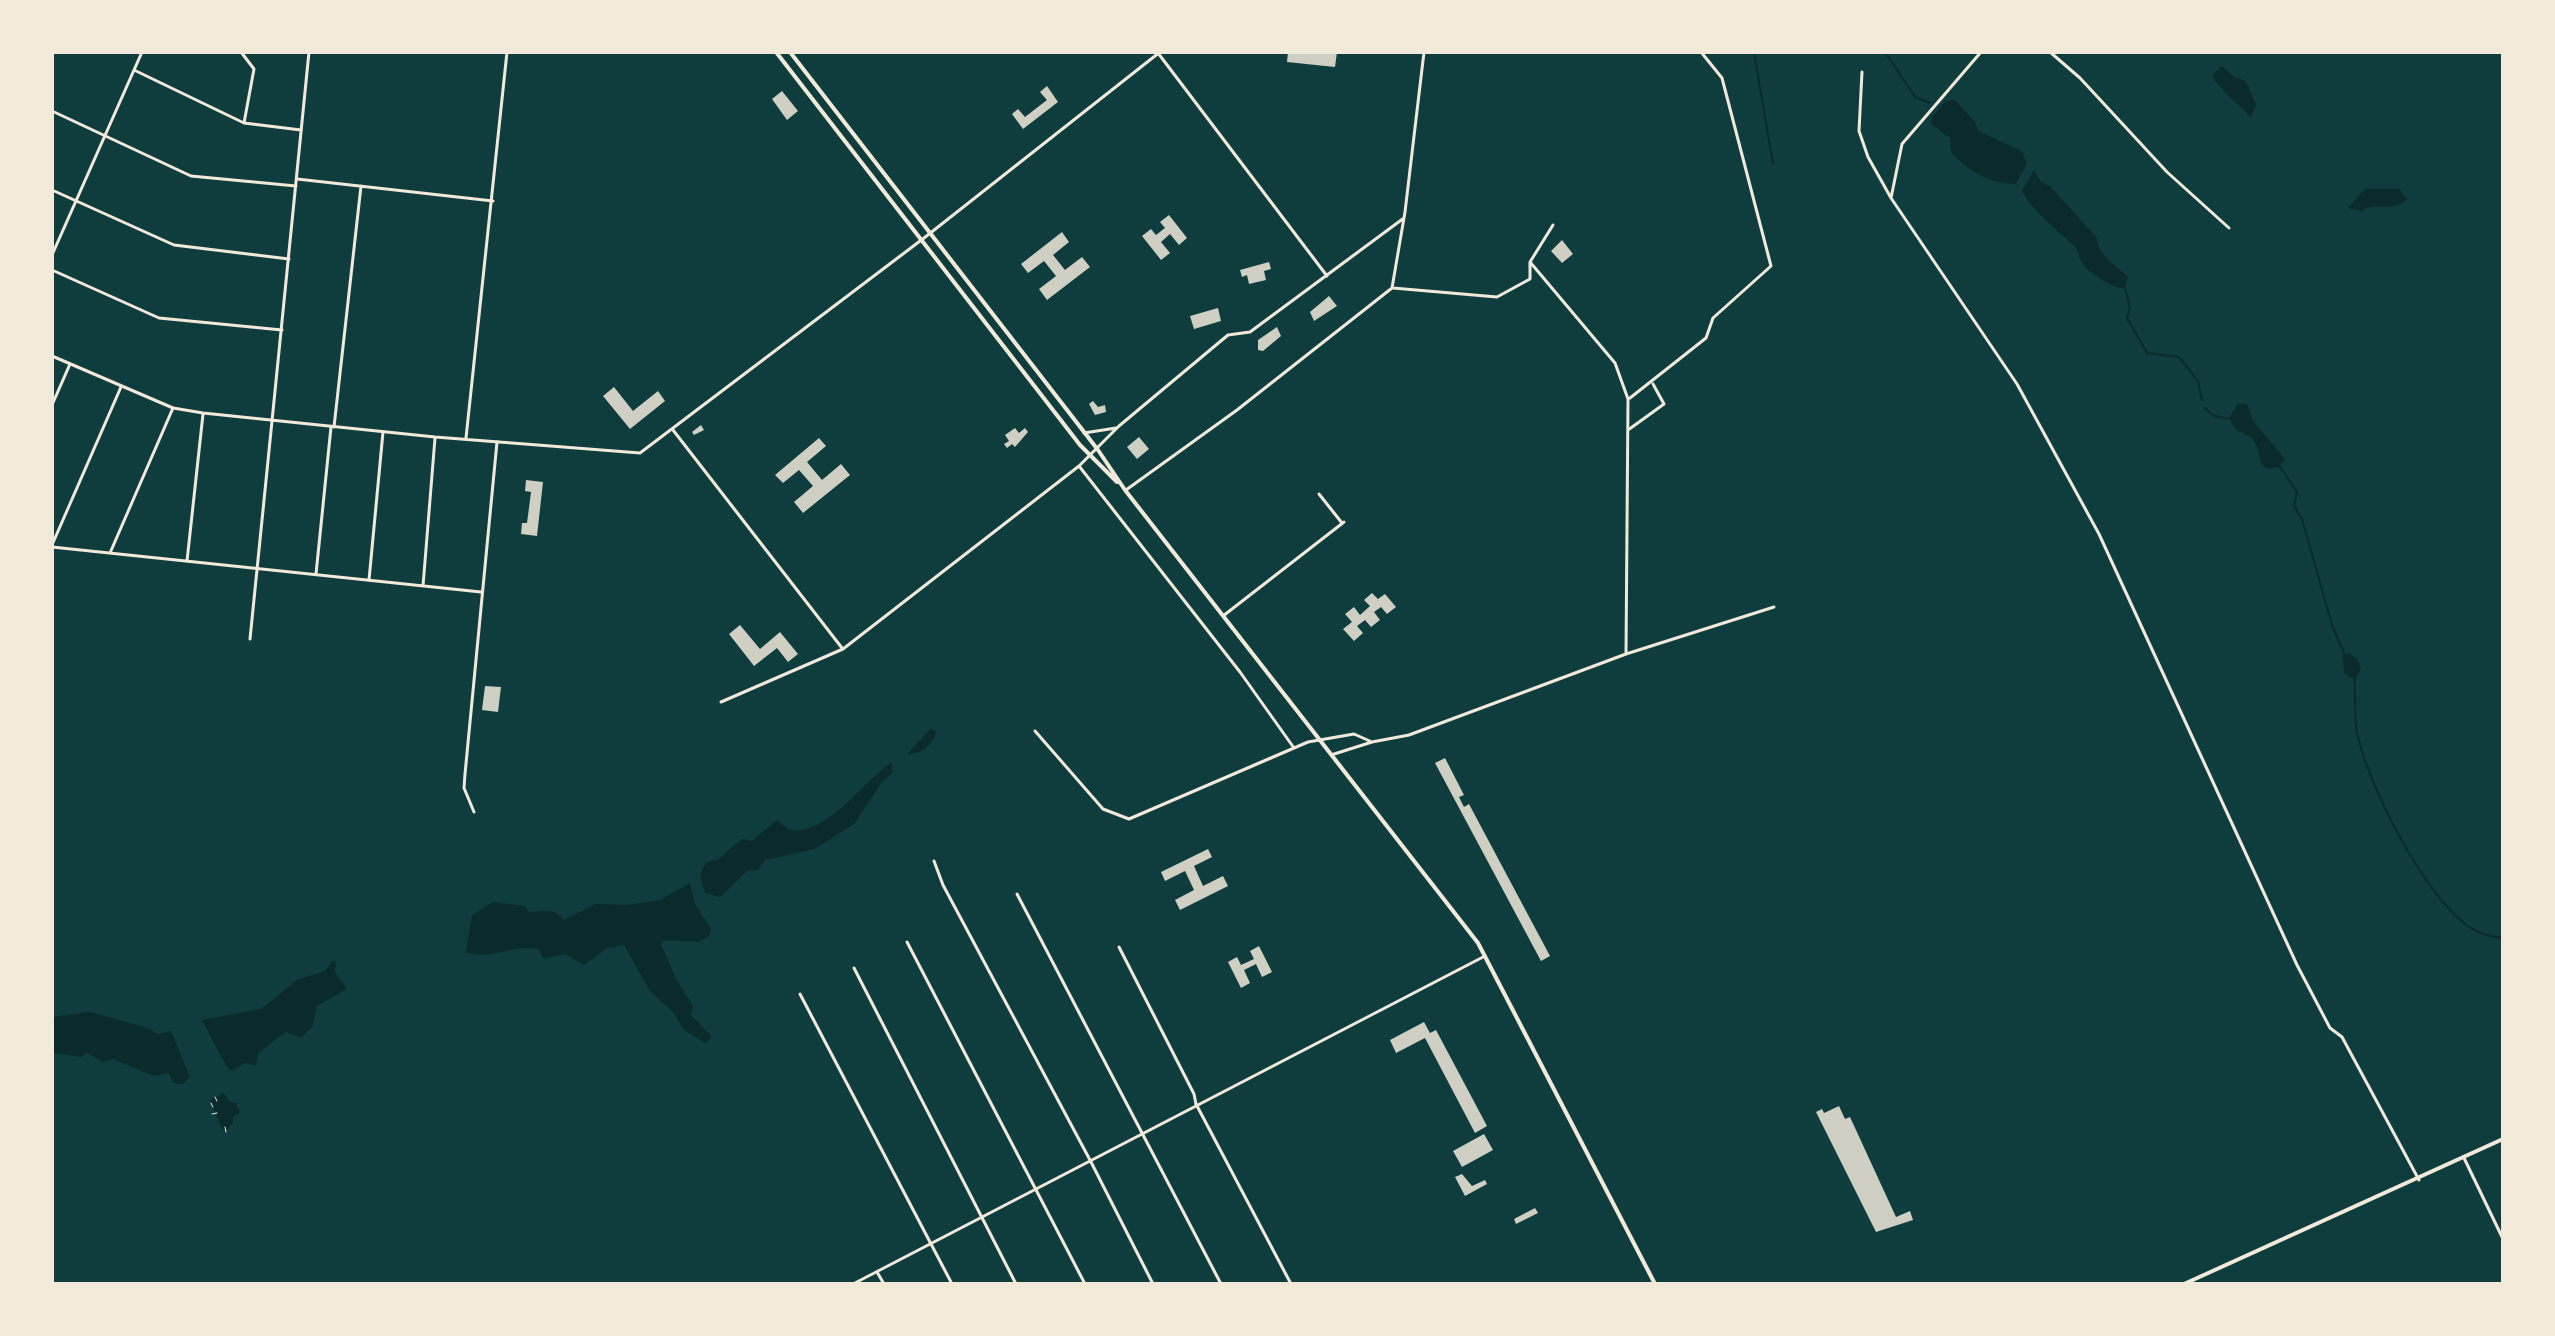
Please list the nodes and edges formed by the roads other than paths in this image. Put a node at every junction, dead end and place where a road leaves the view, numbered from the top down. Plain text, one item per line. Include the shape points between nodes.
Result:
1 (142, 52) edge
2 (241, 52) edge
3 (309, 52) edge
4 (507, 52) edge
5 (776, 52) edge
6 (790, 52) edge
7 (1424, 52) edge
8 (1701, 52) edge
9 (1981, 52) edge
10 (2050, 52) edge
11 (1159, 53) edge
12 (134, 70) junction
13 (1862, 72) dead end
14 (52, 111) edge
15 (244, 123) junction
16 (301, 130) junction
17 (105, 135) junction
18 (297, 179) junction
19 (296, 186) junction
20 (361, 186) junction
21 (52, 190) edge
22 (1891, 198) junction
23 (76, 201) junction
24 (493, 201) junction
25 (1404, 218) junction
26 (1553, 225) dead end
27 (2229, 228) dead end
28 (930, 233) junction
29 (921, 240) junction
30 (52, 255) edge
31 (289, 259) junction
32 (1530, 262) junction
33 (52, 270) edge
34 (1327, 276) junction
35 (1392, 288) junction
36 (282, 330) junction
37 (52, 356) edge
38 (70, 364) junction
39 (1652, 383) junction
40 (121, 387) junction
41 (1628, 399) junction
42 (52, 405) edge
43 (173, 408) junction
44 (203, 413) junction
45 (272, 421) junction
46 (332, 427) junction
47 (1116, 428) junction
48 (673, 430) junction
49 (1628, 430) junction
50 (383, 432) junction
51 (1084, 433) junction
52 (435, 437) junction
53 (466, 438) junction
54 (497, 442) junction
55 (1098, 450) junction
56 (1090, 456) junction
57 (1079, 466) junction
58 (1125, 490) junction
59 (1319, 494) dead end
60 (52, 546) edge
61 (110, 553) junction
62 (187, 561) junction
63 (258, 567) junction
64 (316, 574) junction
65 (369, 580) junction
66 (423, 586) junction
67 (481, 592) junction
68 (1774, 607) dead end
69 (1223, 616) junction
70 (250, 639) dead end
71 (843, 649) junction
72 (1626, 654) junction
73 (721, 702) dead end
74 (1035, 731) dead end
75 (1319, 740) junction
76 (1372, 742) junction
77 (1294, 748) junction
78 (1331, 755) junction
79 (474, 812) dead end
80 (934, 861) dead end
81 (1017, 894) dead end
82 (907, 942) dead end
83 (1119, 947) dead end
84 (1485, 956) junction
85 (854, 968) dead end
86 (800, 994) dead end
87 (1196, 1104) junction
88 (1142, 1133) junction
89 (2503, 1139) edge
90 (2464, 1158) junction
91 (1090, 1160) junction
92 (2419, 1180) junction
93 (1035, 1189) junction
94 (981, 1217) junction
95 (2503, 1239) edge
96 (930, 1243) junction
97 (877, 1272) junction
98 (853, 1284) edge
99 (884, 1284) edge
100 (952, 1284) edge
101 (1016, 1284) edge
102 (1085, 1284) edge
103 (1153, 1284) edge
104 (1221, 1284) edge
105 (1291, 1284) edge
106 (1655, 1284) edge
107 (2184, 1284) edge

1 - 12 street
2 - 15 street via 254,69
3 - 16 street
4 - 24 street
5 - 29 main road
6 - 28 main road
7 - 25 street
8 - 39 street via 1722,78 1771,266 1713,318 1706,338
9 - 22 street via 1902,144
10 - 27 street
11 - 28 street
11 - 34 street
12 - 15 street
12 - 17 street
13 - 22 street via 1860,139
14 - 17 street
15 - 16 street
16 - 18 street
17 - 19 street via 191,176
17 - 23 street
18 - 19 street
18 - 20 street
19 - 31 street
20 - 24 street
20 - 46 street
21 - 23 street
22 - 92 street via 2017,384 2099,534 2297,965
23 - 30 street
23 - 31 street via 174,245
24 - 53 street
25 - 34 street
25 - 35 street
26 - 32 street
28 - 29 street
28 - 51 main road
29 - 48 street
29 - 56 main road
31 - 36 street
32 - 35 street via 1530,279 1497,297
32 - 41 street via 1615,363
33 - 36 street via 159,318
34 - 47 street via 1250,332 1228,335
35 - 58 street
36 - 45 street
37 - 38 street
38 - 40 street
38 - 42 street
39 - 41 street
39 - 49 street via 1664,404
40 - 43 street
40 - 60 street
41 - 49 street
43 - 44 street
43 - 61 street
44 - 45 street
44 - 62 street
45 - 46 street
45 - 63 street
46 - 50 street
46 - 64 street
47 - 51 street
47 - 55 street
48 - 54 street via 640,453
48 - 71 street
49 - 72 street
50 - 52 street
50 - 65 street
51 - 55 main road
52 - 53 street
52 - 66 street
53 - 54 street
54 - 67 street
55 - 56 street
55 - 58 main road
56 - 57 street
56 - 58 main road
57 - 71 street
57 - 77 street
58 - 69 main road
59 - 69 street via 1343,523
60 - 61 street
61 - 62 street
62 - 63 street
63 - 64 street
63 - 70 street
64 - 65 street
65 - 66 street
66 - 67 street
67 - 79 street via 464,788
68 - 72 street
69 - 75 main road
71 - 73 street
72 - 76 street via 1409,735
74 - 77 street via 1103,809 1129,819
75 - 76 street via 1354,734
75 - 77 street
75 - 78 main road
76 - 78 street
78 - 84 main road
80 - 91 street
81 - 88 street
82 - 93 street
83 - 87 street
84 - 87 street
84 - 106 main road
85 - 94 street
86 - 96 street
87 - 88 street
87 - 105 street
88 - 91 street
88 - 104 street
89 - 90 main road
90 - 92 main road
90 - 95 street
91 - 93 street
91 - 103 street
92 - 107 main road
93 - 94 street
93 - 102 street
94 - 96 street
94 - 101 street
96 - 97 street
96 - 100 street
97 - 98 street
97 - 99 street

